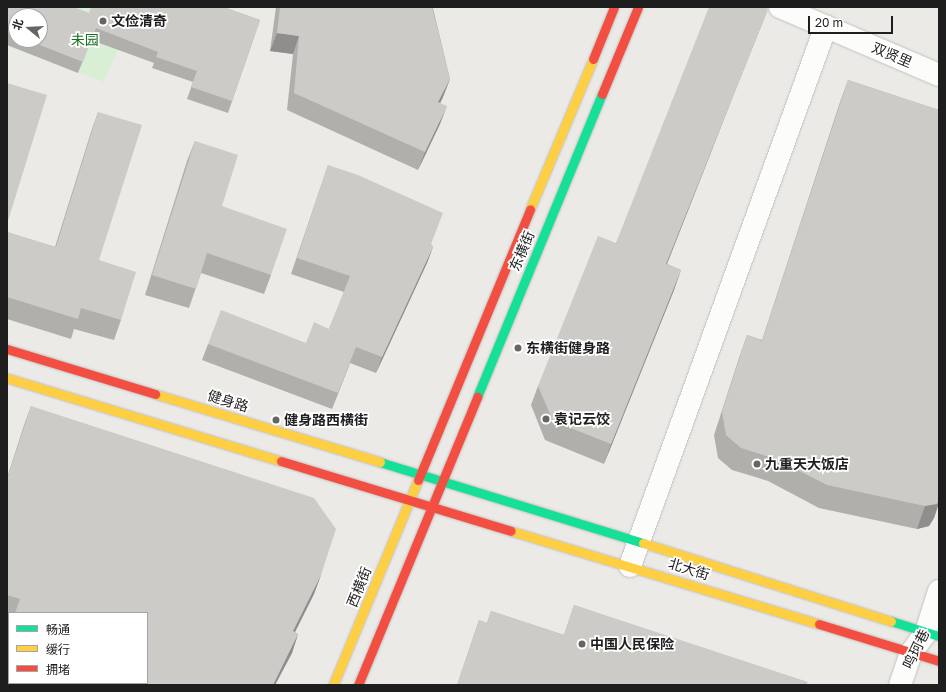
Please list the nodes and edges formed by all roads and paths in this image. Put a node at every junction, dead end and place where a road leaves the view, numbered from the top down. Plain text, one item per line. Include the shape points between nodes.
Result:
1 (614, 7) edge
2 (638, 7) edge
3 (780, 7) edge
4 (826, 26) junction
5 (939, 75) edge
6 (7, 349) edge
7 (7, 378) edge
8 (420, 474) junction
9 (441, 480) junction
10 (410, 499) junction
11 (431, 506) junction
12 (639, 542) junction
13 (630, 566) junction
14 (939, 591) edge
15 (932, 634) edge
16 (911, 653) junction
17 (939, 662) edge
18 (333, 685) edge
19 (358, 685) edge
20 (900, 685) edge

1 - 8 main road, 东横街
2 - 9 main road, 东横街
3 - 4 street, 双贤里
4 - 5 street, 双贤里
4 - 12 street
6 - 8 main road, 健身路
7 - 10 main road
8 - 9 main road, 健身路
8 - 10 main road, 东横街
9 - 11 main road, 东横街
9 - 12 main road, 北大街
10 - 11 main road
10 - 18 main road, 西横街
11 - 13 main road, 北大街
11 - 19 main road
12 - 13 street
12 - 15 main road, 北大街
13 - 16 main road, 北大街
14 - 15 street, 鸣珂巷
15 - 16 street, 鸣珂巷
16 - 17 main road, 北大街
16 - 20 street, 鸣珂巷

